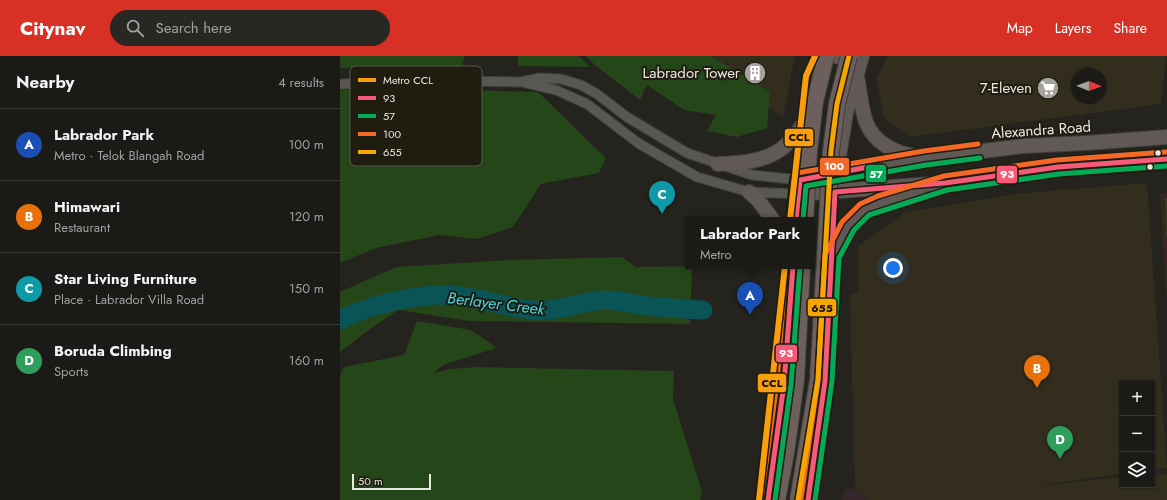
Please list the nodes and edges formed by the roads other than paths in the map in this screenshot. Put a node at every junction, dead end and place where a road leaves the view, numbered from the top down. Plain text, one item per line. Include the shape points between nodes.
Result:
1 (820, 56) edge
2 (826, 56) edge
3 (836, 56) edge
4 (849, 56) edge
5 (862, 56) edge
6 (856, 72) junction
7 (482, 81) edge
8 (521, 82) junction
9 (340, 84) edge
10 (350, 84) edge
11 (807, 117) junction
12 (640, 125) junction
13 (1167, 137) edge
14 (634, 140) junction
15 (925, 158) junction
16 (1167, 159) edge
17 (718, 164) junction
18 (836, 173) junction
19 (800, 180) junction
20 (945, 183) junction
21 (749, 192) junction
22 (835, 192) junction
23 (799, 194) junction
24 (770, 217) edge
25 (796, 217) edge
26 (805, 217) edge
27 (832, 256) junction
28 (795, 269) edge
29 (795, 269) edge
30 (773, 471) junction
31 (809, 494) edge
32 (768, 500) edge
33 (777, 500) edge
34 (798, 500) edge

1 - 11 main road
2 - 26 highway, bridge via 815,102
3 - 4 main road
4 - 34 highway, bridge via 837,104 831,151 818,380
5 - 6 main road
6 - 15 main road via 866,123 871,131 894,151
6 - 18 main road
7 - 8 street
8 - 12 street via 540,78 561,79 581,85
8 - 14 street via 574,97
9 - 10 street
11 - 17 main road via 798,134 774,154 758,161
11 - 19 main road
12 - 14 street via 628,125 627,130
12 - 17 street via 683,150
13 - 15 main road, Alexandra Road via 1024,146
14 - 21 street via 697,176
15 - 18 main road, Alexandra Road
16 - 20 main road via 1058,167
17 - 19 street via 752,175
18 - 19 main road, Alexandra Road
18 - 22 main road
19 - 23 main road
20 - 22 main road
20 - 27 main road via 865,209 848,226
21 - 23 street
21 - 24 main road
22 - 23 main road
22 - 27 main road
23 - 25 main road
27 - 31 main road via 825,382
28 - 30 main road
29 - 33 highway, bridge via 796,380
30 - 31 main road via 797,475
30 - 32 main road

